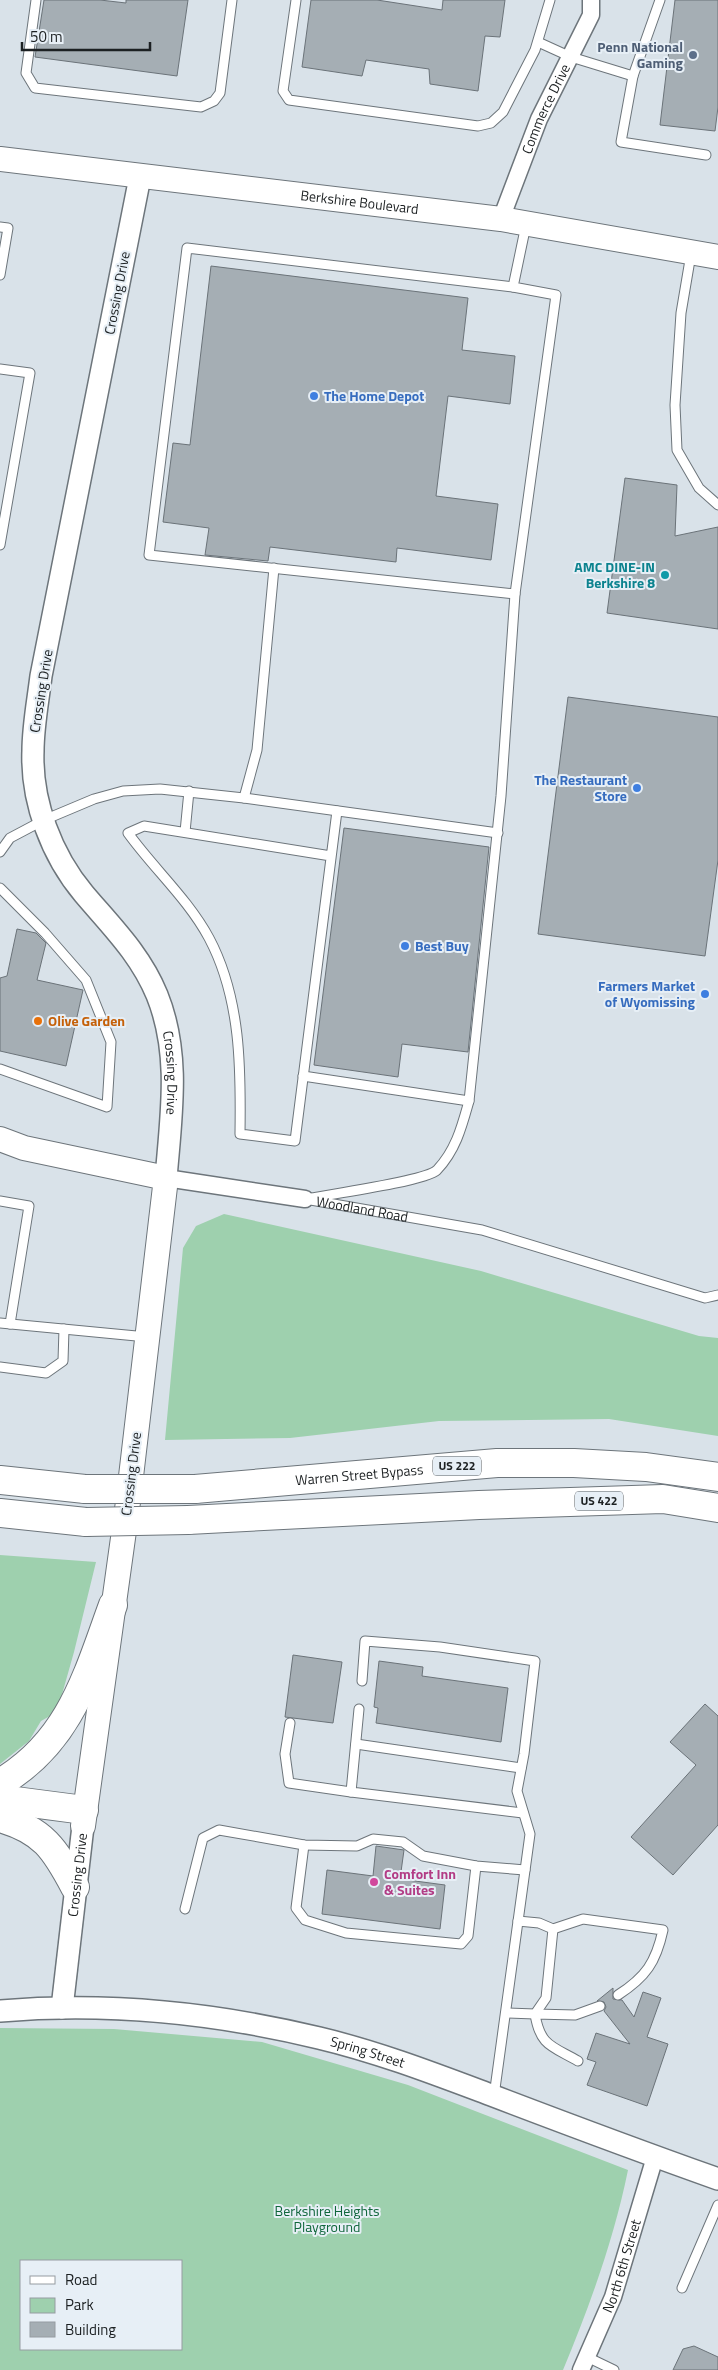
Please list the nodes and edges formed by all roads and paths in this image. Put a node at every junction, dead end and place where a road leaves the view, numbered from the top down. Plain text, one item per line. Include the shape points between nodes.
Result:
1 (36, 0) edge
2 (232, 0) edge
3 (296, 0) edge
4 (550, 0) edge
5 (591, 0) edge
6 (660, 0) edge
7 (538, 42) junction
8 (571, 57) junction
9 (633, 76) junction
10 (706, 155) dead end
11 (0, 159) edge
12 (140, 177) junction
13 (501, 219) junction
14 (527, 223) junction
15 (0, 227) edge
16 (691, 254) junction
17 (718, 257) edge
18 (0, 275) edge
19 (514, 287) junction
20 (0, 369) edge
21 (718, 505) edge
22 (0, 545) edge
23 (274, 568) junction
24 (515, 594) junction
25 (189, 791) junction
26 (244, 798) junction
27 (337, 811) junction
28 (44, 820) junction
29 (185, 832) junction
30 (498, 833) junction
31 (0, 852) edge
32 (331, 856) junction
33 (0, 888) edge
34 (0, 1070) edge
35 (303, 1076) junction
36 (469, 1101) junction
37 (0, 1139) edge
38 (166, 1178) junction
39 (304, 1199) junction
40 (0, 1201) edge
41 (718, 1295) edge
42 (0, 1323) edge
43 (10, 1324) junction
44 (64, 1329) junction
45 (147, 1337) junction
46 (0, 1366) edge
47 (718, 1477) edge
48 (0, 1478) edge
49 (479, 1505) junction
50 (718, 1508) edge
51 (0, 1513) edge
52 (58, 1519) junction
53 (0, 1521) edge
54 (718, 1522) edge
55 (113, 1605) junction
56 (362, 1681) dead end
57 (359, 1709) dead end
58 (290, 1723) dead end
59 (356, 1744) junction
60 (521, 1768) junction
61 (0, 1782) edge
62 (351, 1792) junction
63 (0, 1799) edge
64 (524, 1813) junction
65 (0, 1817) edge
66 (83, 1818) junction
67 (304, 1845) junction
68 (476, 1866) junction
69 (525, 1870) junction
70 (74, 1887) junction
71 (185, 1909) dead end
72 (518, 1921) junction
73 (553, 1929) junction
74 (618, 1995) dead end
75 (600, 2006) dead end
76 (62, 2008) junction
77 (0, 2011) edge
78 (506, 2013) junction
79 (535, 2014) junction
80 (578, 2060) dead end
81 (494, 2096) junction
82 (655, 2157) junction
83 (718, 2179) edge
84 (718, 2205) edge
85 (682, 2288) dead end
86 (584, 2363) edge
87 (614, 2370) edge

1 - 2 lane via 26,73 35,88 201,107 214,101 220,93
3 - 7 lane via 283,91 289,100 478,126 491,123 503,112
4 - 7 lane
5 - 8 street, Commerce Drive via 591,15
6 - 9 lane
7 - 8 lane
8 - 9 lane
8 - 13 street, Commerce Drive via 539,119
9 - 10 lane via 620,142
11 - 12 main road, Berkshire Boulevard
12 - 13 main road, Berkshire Boulevard
12 - 28 street, Crossing Drive via 40,686 32,753
13 - 14 main road, Berkshire Boulevard
14 - 16 main road, Berkshire Boulevard
14 - 19 lane
15 - 18 lane via 8,228
16 - 17 main road, Berkshire Boulevard
16 - 21 lane via 680,321 675,405 677,450 699,488
19 - 23 lane via 187,248 149,555
19 - 24 lane via 556,295
20 - 22 lane via 30,373
23 - 24 lane
23 - 26 lane via 257,750
24 - 30 lane
25 - 26 lane
25 - 28 lane via 123,791
25 - 29 lane
26 - 27 lane
27 - 30 lane
27 - 32 lane
28 - 31 lane via 10,838
28 - 38 street, Crossing Drive via 70,875 129,944 158,996 173,1056 174,1089
29 - 32 lane
29 - 35 lane via 144,826 128,833 195,916 209,938 222,972 238,1042 240,1134 294,1141
30 - 36 lane
32 - 35 lane
33 - 34 lane via 45,932 86,980 111,1042 107,1107
35 - 36 lane
36 - 39 lane via 459,1139 436,1171 399,1182
37 - 38 main road, Woodland Road via 24,1148
38 - 39 street, Woodland Road
38 - 45 main road, Crossing Drive
39 - 41 lane, Woodland Road via 482,1230 705,1298
40 - 43 lane via 29,1206
42 - 43 lane
43 - 44 lane
44 - 45 lane
44 - 46 lane via 63,1361 46,1373
45 - 55 main road, Crossing Drive
47 - 48 highway, Warren Street Bypass / US 222, bridge via 646,1466 497,1463 196,1489 85,1488
49 - 50 highway, US 422 via 663,1499
49 - 52 highway, bridge via 188,1520 86,1522
49 - 54 highway
51 - 52 highway
52 - 53 highway
55 - 61 highway via 87,1676 54,1738 17,1773
55 - 66 main road, Crossing Drive
56 - 60 lane via 365,1641 535,1661
57 - 59 lane
58 - 62 lane via 285,1754 289,1783
59 - 60 lane
59 - 62 lane
60 - 64 lane via 516,1791
62 - 64 lane
63 - 66 highway
64 - 69 lane via 530,1834
65 - 66 highway
65 - 70 highway via 36,1832 57,1854
66 - 70 street, Crossing Drive
67 - 68 lane via 357,1846 373,1839 403,1842 423,1856
67 - 68 lane via 296,1908 305,1920 346,1933 461,1944 468,1936
67 - 71 lane via 219,1830 203,1838
68 - 69 lane
69 - 72 lane
70 - 76 street, Crossing Drive
72 - 73 lane via 539,1923
72 - 78 lane
73 - 74 lane via 583,1918 664,1930 658,1954 636,1984
73 - 79 lane via 546,1998
75 - 79 lane via 575,2015
76 - 77 street, Spring Street
76 - 81 street, Spring Street via 182,2014 264,2026 376,2054
78 - 79 lane
78 - 81 lane
79 - 80 lane via 538,2032 547,2044
81 - 82 street, Spring Street
82 - 83 street, Spring Street
82 - 86 street, North 6th Street via 613,2296
84 - 85 lane
86 - 87 lane

